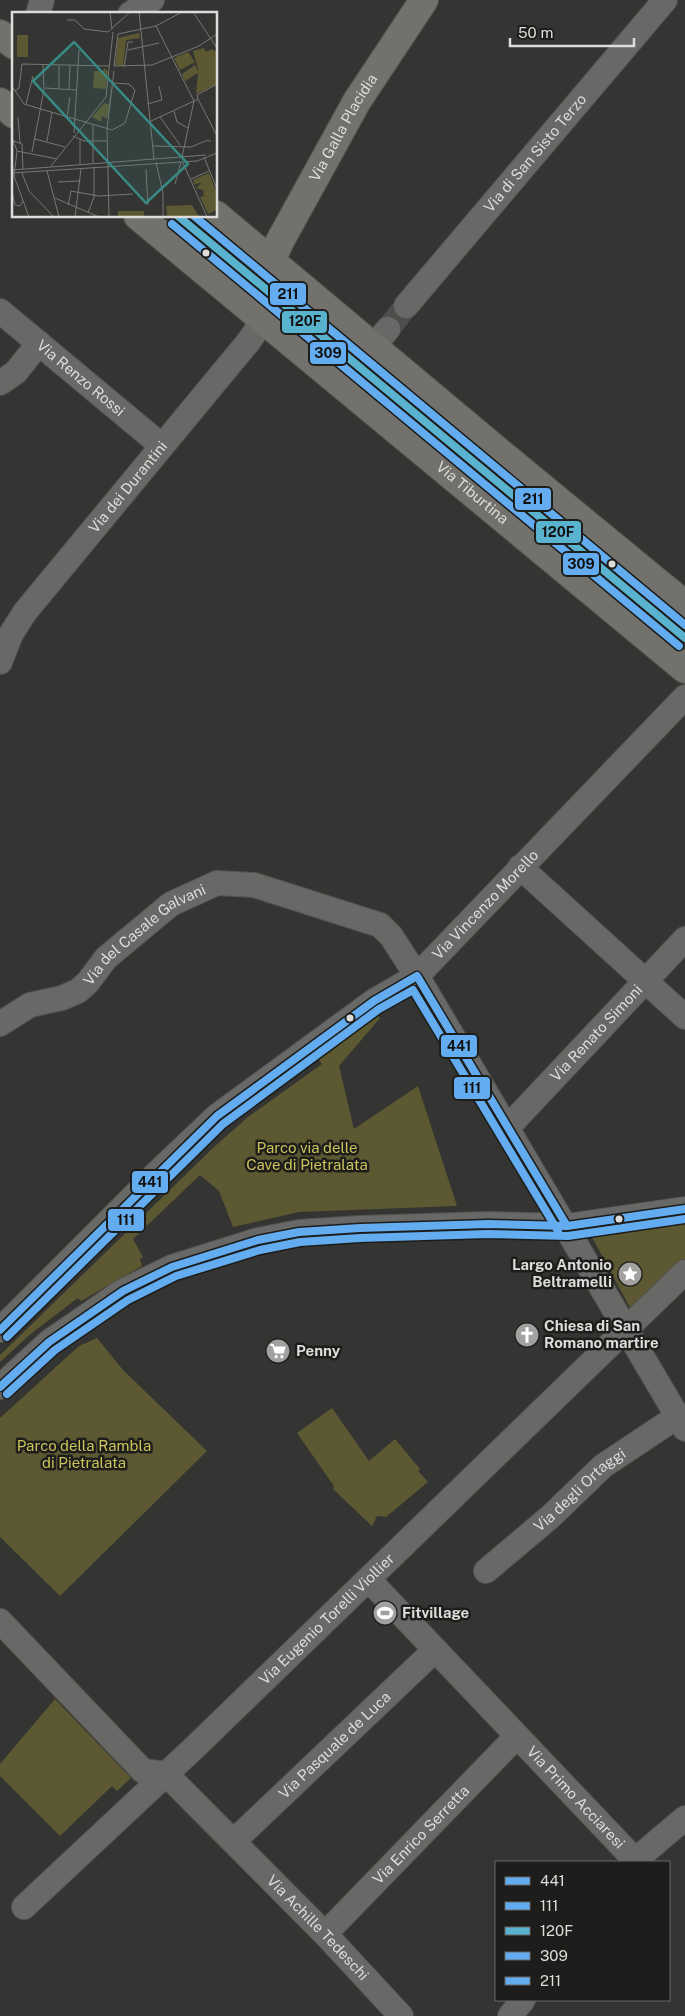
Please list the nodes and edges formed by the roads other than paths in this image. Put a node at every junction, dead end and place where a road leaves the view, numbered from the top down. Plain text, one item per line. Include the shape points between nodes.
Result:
1 (152, 0) edge
2 (424, 0) edge
3 (665, 0) edge
4 (133, 12) edge
5 (0, 34) edge
6 (12, 43) edge
7 (0, 102) edge
8 (12, 112) edge
9 (218, 217) edge
10 (140, 218) edge
11 (271, 260) junction
12 (406, 306) tunnel mouth
13 (0, 311) edge
14 (260, 318) junction
15 (40, 343) junction
16 (0, 383) edge
17 (162, 446) junction
18 (685, 605) edge
19 (0, 662) edge
20 (685, 669) edge
21 (685, 697) edge
22 (520, 867) junction
23 (685, 939) edge
24 (417, 976) junction
25 (645, 981) junction
26 (685, 1017) edge
27 (0, 1024) edge
28 (508, 1128) junction
29 (685, 1209) edge
30 (566, 1226) junction
31 (685, 1272) edge
32 (627, 1328) junction
33 (0, 1330) edge
34 (0, 1387) edge
35 (681, 1422) edge
36 (486, 1571) dead end
37 (369, 1580) junction
38 (0, 1621) edge
39 (434, 1650) junction
40 (516, 1736) junction
41 (166, 1774) junction
42 (685, 1818) edge
43 (234, 1841) junction
44 (634, 1861) edge
45 (24, 1907) dead end
46 (325, 1934) junction
47 (522, 2001) edge
48 (401, 2016) edge
49 (510, 2016) edge

1 - 4 street
2 - 11 main road, Via Galla Placidia via 332,143
3 - 12 street, Via di San Sisto Terzo
5 - 6 main road
7 - 8 main road
9 - 11 main road
10 - 14 main road, Via Tiburtina
11 - 14 main road
11 - 18 main road via 381,338
13 - 15 street, Via Renzo Rossi
14 - 17 street, Via dei Durantini via 249,341
14 - 20 main road, Via Tiburtina
15 - 16 street via 16,372
15 - 17 street, Via Renzo Rossi
17 - 19 street, Via dei Durantini via 25,612 11,634
21 - 22 street, Via Vincenzo Morello
22 - 24 street, Via Vincenzo Morello
22 - 25 street
23 - 25 street, Via Renato Simoni
24 - 27 street, Via del Casale Galvani via 392,936 375,922 254,884 217,882 171,904 106,958 78,991 30,1005
24 - 28 street, Via del Casale Galvani
24 - 33 street, Via Vincenzo Morello via 374,1001 217,1116
25 - 26 street
25 - 28 street, Via Renato Simoni
28 - 30 street, Via del Casale Galvani
29 - 30 street
30 - 32 street
30 - 34 street via 488,1224 313,1230 232,1247 172,1267 123,1291 49,1342
31 - 32 street
32 - 35 street
32 - 37 street, Via Eugenio Torelli Viollier
35 - 36 street, Via degli Ortaggi via 603,1466 550,1517
37 - 39 street
37 - 41 street, Via Eugenio Torelli Viollier
38 - 41 street via 143,1771
39 - 40 street, Via Primo Acciaresi
39 - 43 street, Via Pasquale de Luca
40 - 44 street, Via Primo Acciaresi
40 - 46 street, Via Enrico Serretta
41 - 43 street, Via Achille Tedeschi
41 - 45 street, Via Eugenio Torelli Viollier
42 - 44 street
43 - 46 street, Via Achille Tedeschi
46 - 48 street, Via Achille Tedeschi
47 - 49 street

